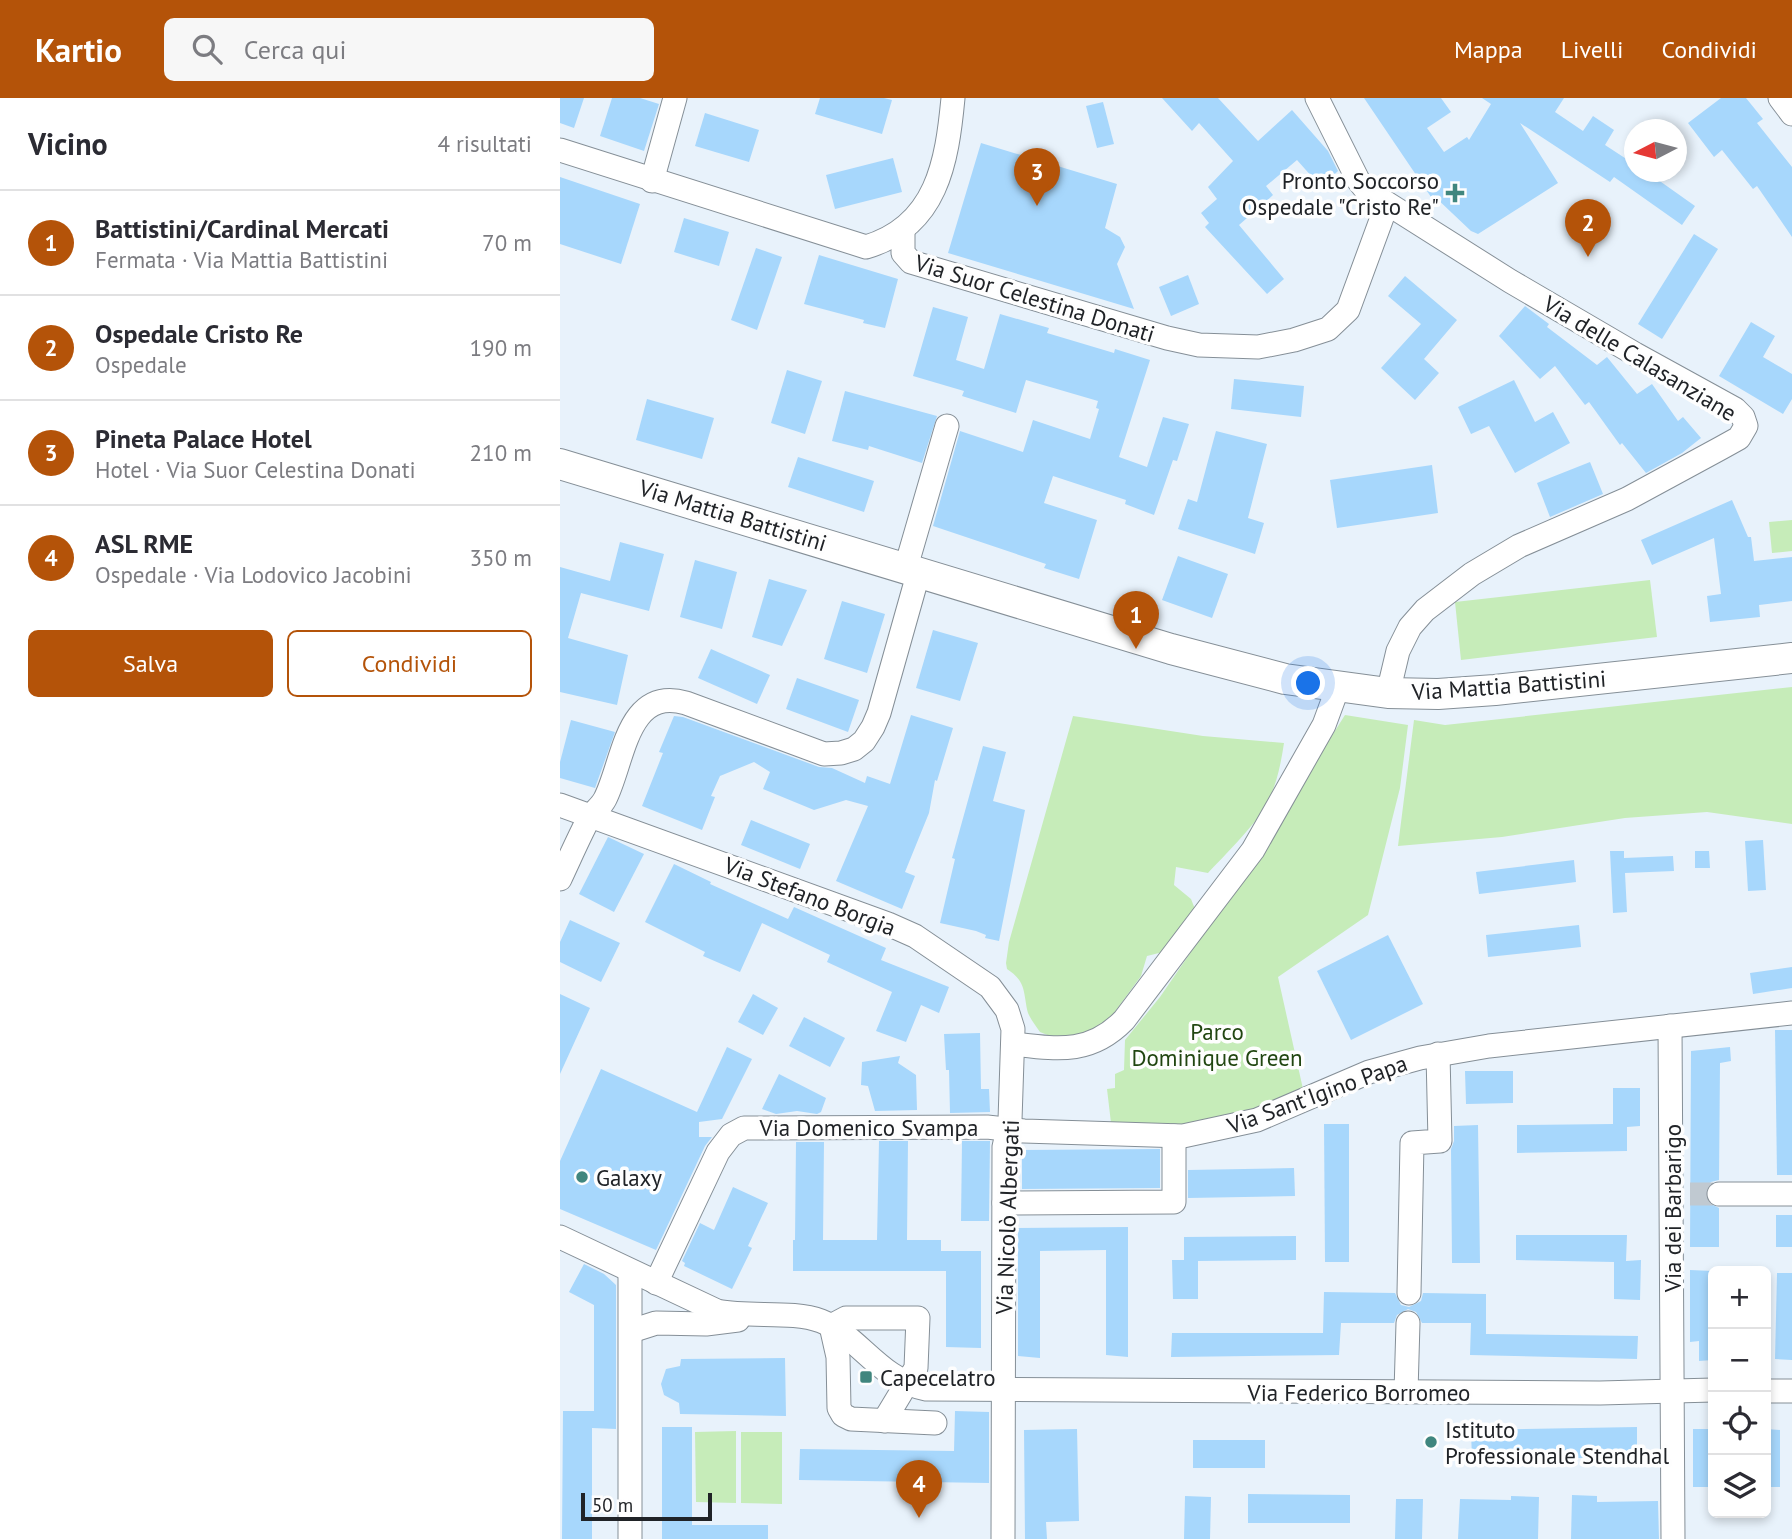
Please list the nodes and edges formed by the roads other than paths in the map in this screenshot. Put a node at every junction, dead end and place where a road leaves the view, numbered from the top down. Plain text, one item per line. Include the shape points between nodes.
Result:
1 (675, 98) edge
2 (953, 98) edge
3 (1317, 98) edge
4 (1780, 98) edge
5 (1792, 114) edge
6 (560, 150) edge
7 (652, 181) junction
8 (1387, 204) junction
9 (903, 230) junction
10 (947, 426) dead end
11 (560, 464) edge
12 (913, 569) junction
13 (1792, 658) edge
14 (1338, 687) junction
15 (1388, 693) junction
16 (560, 805) edge
17 (590, 817) junction
18 (560, 879) edge
19 (1792, 1013) edge
20 (1670, 1026) junction
21 (1013, 1044) junction
22 (1438, 1054) junction
23 (1007, 1130) junction
24 (1174, 1136) junction
25 (1719, 1194) tunnel mouth
26 (1792, 1194) edge
27 (1004, 1203) junction
28 (560, 1237) edge
29 (630, 1271) junction
30 (656, 1283) junction
31 (1409, 1293) dead end
32 (762, 1316) junction
33 (1408, 1323) dead end
34 (831, 1326) junction
35 (631, 1331) junction
36 (907, 1383) junction
37 (1004, 1390) junction
38 (1673, 1390) junction
39 (1708, 1390) edge
40 (1771, 1391) edge
41 (1792, 1391) edge
42 (1406, 1392) junction
43 (884, 1421) junction
44 (935, 1423) dead end
45 (630, 1539) edge
46 (1003, 1539) edge
47 (1673, 1539) edge

1 - 7 street
2 - 9 street via 947,149 936,188
3 - 8 street, Via delle Calasanziane via 1361,185
4 - 5 street
6 - 7 street, Via Suor Celestina Donati
7 - 9 street, Via Suor Celestina Donati via 860,247
8 - 9 street, Via Suor Celestina Donati via 1342,318 1323,332 1258,347 1199,345 1167,338 911,262 903,253
8 - 15 street, Via delle Calasanziane via 1510,281 1735,409 1746,426 1739,438 1709,455 1626,499 1518,546 1472,574 1410,627 1398,651
10 - 12 street
11 - 12 main road, Via Mattia Battistini
12 - 14 main road, Via Mattia Battistini via 1241,669
12 - 17 street via 879,713 859,745 824,754 686,704 661,702 636,720 613,782
13 - 15 main road, Via Mattia Battistini via 1495,690
14 - 15 main road, Via Mattia Battistini
14 - 21 street via 1324,725 1253,850 1124,1020 1101,1039 1074,1048
16 - 17 street, Via Stefano Borgia
17 - 18 street
17 - 21 street, Via Stefano Borgia via 915,936 998,995 1011,1019
19 - 20 street, Via Sant'Igino Papa
20 - 22 street, Via Sant'Igino Papa
20 - 38 street, Via dei Barbarigo via 1681,1194
21 - 23 street, Via Nicolò Albergati
22 - 24 street, Via Sant'Igino Papa via 1369,1072 1257,1120
22 - 31 street via 1440,1141 1412,1143
23 - 24 street, Via Sant'Igino Papa
23 - 27 street, Via Nicolò Albergati
23 - 30 street, Via Domenico Svampa via 741,1129 718,1152
24 - 27 street via 1174,1202
25 - 26 street
27 - 37 street, Via Nicolò Albergati
28 - 29 street
29 - 30 street
29 - 35 street
30 - 32 street via 717,1311
32 - 34 street via 806,1317
32 - 35 street via 706,1324 656,1323
33 - 42 street
34 - 36 street
34 - 36 street via 846,1318 918,1318 916,1368
34 - 43 street via 840,1412 851,1419
35 - 45 street
36 - 37 street, Via Federico Borromeo via 938,1390
36 - 43 street
37 - 42 street, Via Federico Borromeo
37 - 46 street, Via Nicolò Albergati
38 - 39 street, Via Federico Borromeo
38 - 42 street, Via Federico Borromeo
38 - 47 street, Via dei Barbarigo
40 - 41 street
43 - 44 street

